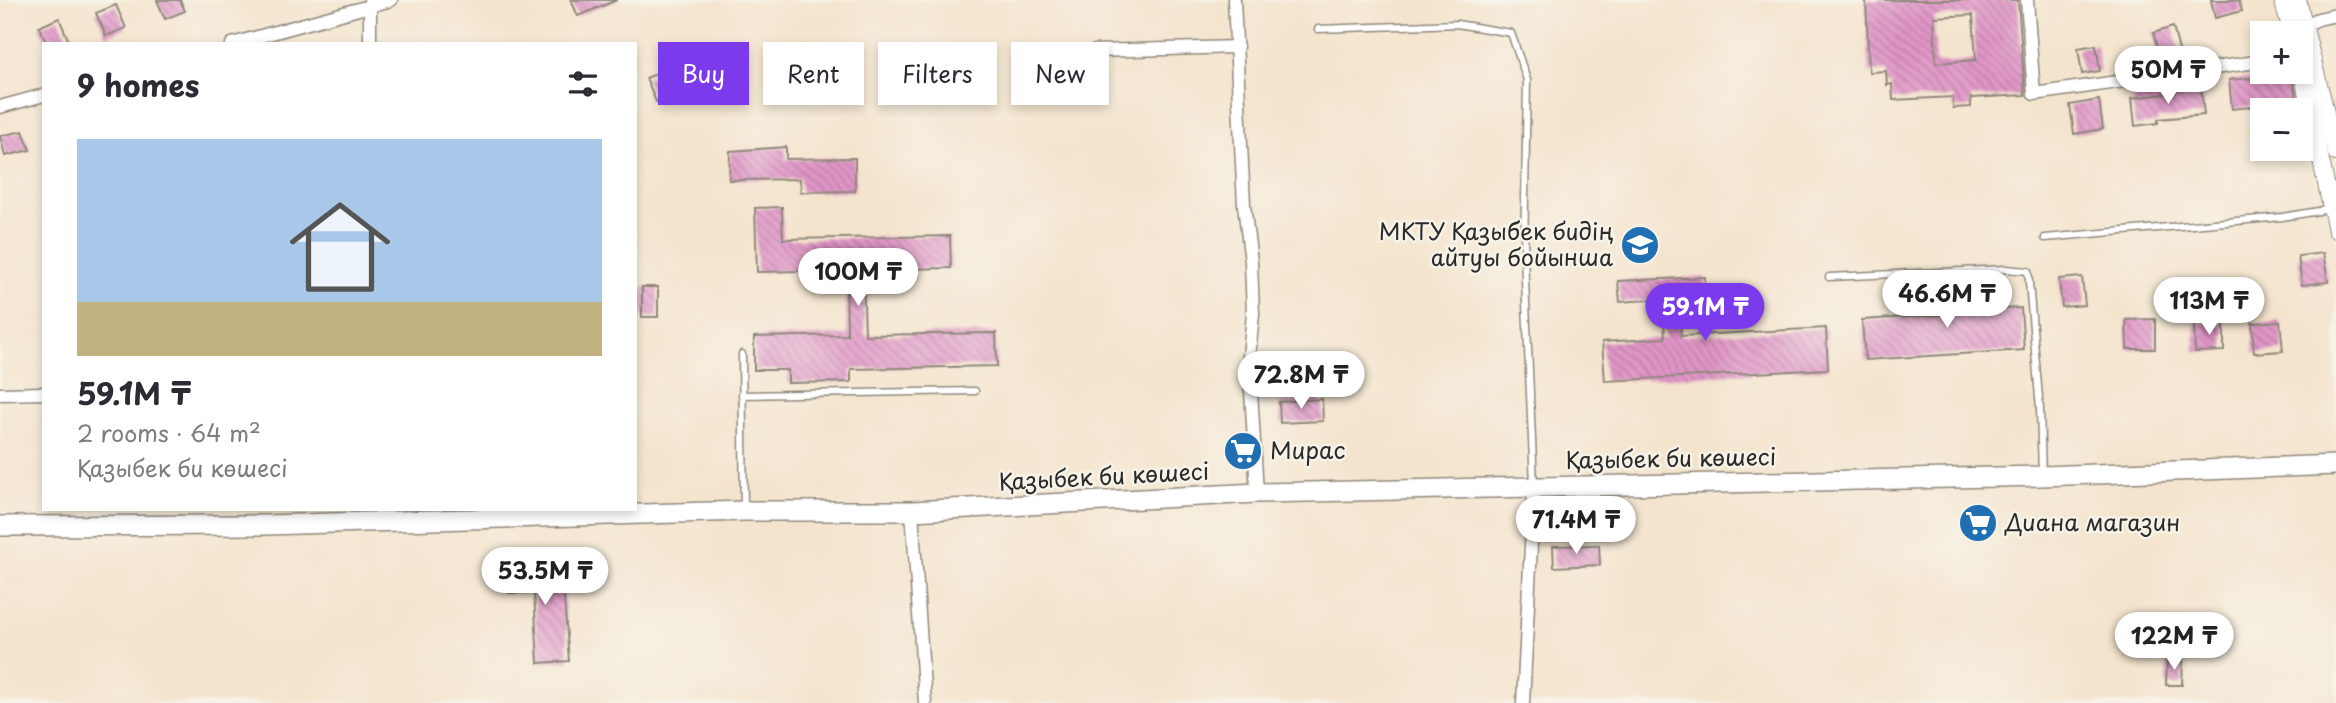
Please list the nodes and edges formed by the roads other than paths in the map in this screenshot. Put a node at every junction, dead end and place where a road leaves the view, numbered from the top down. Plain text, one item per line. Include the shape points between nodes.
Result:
1 (391, 0) edge
2 (1234, 0) edge
3 (2027, 0) edge
4 (2282, 0) edge
5 (2298, 0) edge
6 (371, 3) edge
7 (2336, 15) edge
8 (2290, 21) edge
9 (2295, 21) edge
10 (2313, 22) edge
11 (1318, 30) dead end
12 (239, 42) edge
13 (370, 42) edge
14 (1237, 47) junction
15 (1109, 51) edge
16 (2250, 63) edge
17 (2305, 84) edge
18 (2312, 84) edge
19 (42, 96) edge
20 (0, 107) edge
21 (2336, 153) edge
22 (2332, 205) junction
23 (2336, 230) edge
24 (2045, 238) dead end
25 (1829, 276) dead end
26 (742, 354) dead end
27 (975, 391) dead end
28 (42, 393) edge
29 (0, 394) edge
30 (743, 395) junction
31 (2335, 464) edge
32 (2042, 476) junction
33 (1534, 486) junction
34 (1257, 494) junction
35 (912, 511) junction
36 (744, 512) junction
37 (345, 516) edge
38 (0, 526) edge
39 (925, 703) edge
40 (1523, 703) edge

1 - 6 street
2 - 14 street
3 - 16 street via 2034,94
4 - 8 street
5 - 9 street
6 - 12 street
6 - 13 street
7 - 10 street
11 - 33 lane via 1457,24 1511,33 1527,80 1524,257
14 - 15 street
14 - 34 street via 1251,262 1249,356
17 - 22 street
18 - 21 street
19 - 20 street
22 - 23 street
22 - 24 lane via 2282,217
25 - 32 lane via 2028,271
26 - 30 lane
27 - 30 lane
28 - 29 street
30 - 36 lane
31 - 32 main road, Қазыбек би көшесі
32 - 33 main road, Қазыбек би көшесі
33 - 34 main road, Қазыбек би көшесі
33 - 40 street
34 - 35 main road, Қазыбек би көшесі
35 - 36 main road, Қазыбек би көшесі
35 - 39 street
36 - 37 main road, Қазыбек би көшесі
37 - 38 main road, Қазыбек би көшесі

